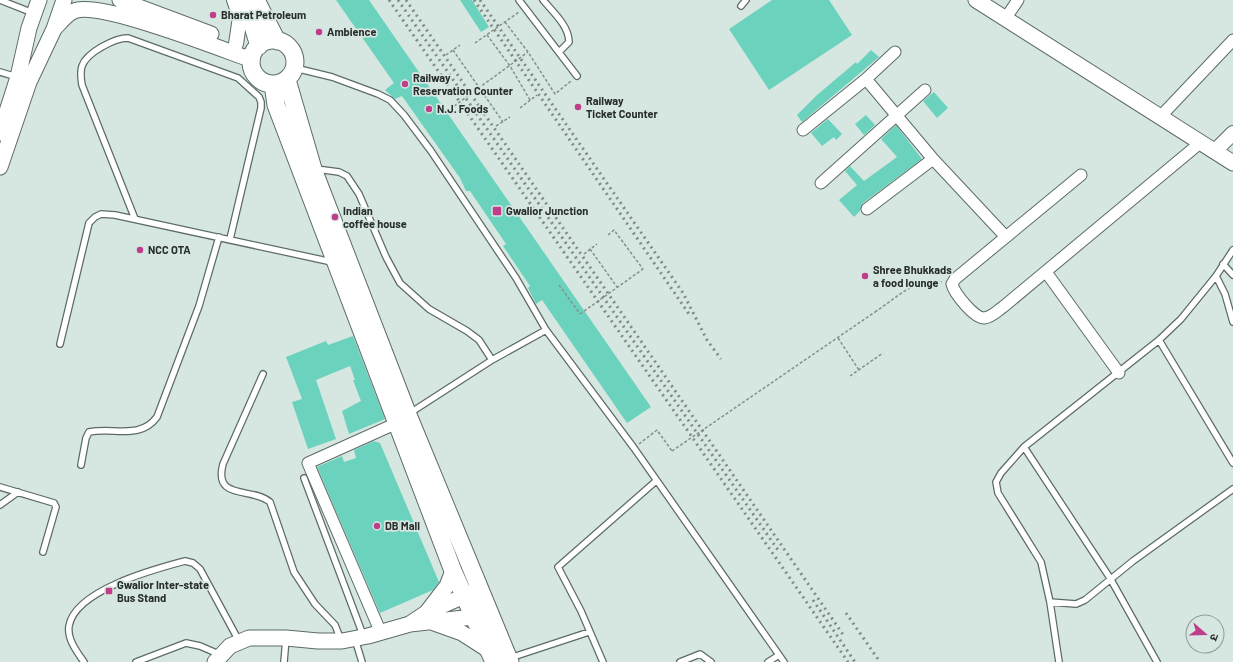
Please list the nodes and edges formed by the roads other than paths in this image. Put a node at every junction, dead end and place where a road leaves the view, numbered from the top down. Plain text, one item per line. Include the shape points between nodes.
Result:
1 (0, 0) edge
2 (120, 0) edge
3 (234, 0) edge
4 (245, 0) edge
5 (256, 0) edge
6 (518, 0) edge
7 (543, 0) edge
8 (746, 0) edge
9 (976, 0) edge
10 (1018, 0) edge
11 (71, 3) edge
12 (36, 6) edge
13 (742, 6) dead end
14 (1005, 19) junction
15 (247, 21) junction
16 (277, 40) junction
17 (1233, 40) edge
18 (236, 44) junction
19 (255, 52) junction
20 (559, 52) junction
21 (895, 52) dead end
22 (0, 72) edge
23 (577, 76) road end
24 (18, 77) junction
25 (285, 77) junction
26 (866, 79) junction
27 (925, 90) dead end
28 (896, 115) junction
29 (1160, 117) junction
30 (803, 130) dead end
31 (0, 132) edge
32 (1233, 133) edge
33 (1200, 143) junction
34 (1215, 151) junction
35 (933, 159) junction
36 (1233, 163) edge
37 (0, 167) edge
38 (314, 169) junction
39 (1082, 175) dead end
40 (822, 183) dead end
41 (867, 209) dead end
42 (135, 219) junction
43 (219, 237) junction
44 (1006, 237) junction
45 (230, 239) junction
46 (1233, 250) edge
47 (336, 263) junction
48 (1223, 264) junction
49 (1046, 272) junction
50 (1233, 275) edge
51 (1216, 276) junction
52 (1233, 322) edge
53 (546, 330) junction
54 (1160, 340) junction
55 (60, 344) dead end
56 (492, 360) junction
57 (1119, 373) junction
58 (263, 374) dead end
59 (402, 419) junction
60 (1024, 448) junction
61 (1233, 463) edge
62 (81, 465) dead end
63 (304, 478) dead end
64 (656, 480) junction
65 (0, 487) edge
66 (1233, 489) edge
67 (18, 492) junction
68 (0, 505) edge
69 (43, 552) dead end
70 (453, 571) junction
71 (1110, 578) junction
72 (473, 592) junction
73 (1050, 602) junction
74 (481, 613) junction
75 (430, 618) junction
76 (590, 632) junction
77 (381, 633) junction
78 (286, 638) junction
79 (353, 639) junction
80 (239, 641) junction
81 (779, 655) junction
82 (501, 658) edge
83 (218, 659) edge
84 (84, 662) edge
85 (136, 662) edge
86 (284, 662) edge
87 (362, 662) edge
88 (603, 662) edge
89 (680, 662) edge
90 (711, 662) edge
91 (768, 662) edge
92 (784, 662) edge
93 (1059, 662) edge
94 (1157, 662) edge

1 - 12 lane
2 - 18 main road
3 - 15 street
4 - 15 main road
5 - 16 main road
6 - 20 lane
7 - 20 lane via 569,36 569,42
8 - 13 lane
9 - 14 main road
10 - 14 street
11 - 19 main road
11 - 37 main road via 54,29 29,82
12 - 24 main road
14 - 29 main road
15 - 18 street
15 - 19 main road
16 - 19 main road via 267,42
16 - 25 main road via 284,43 294,54
17 - 29 street
18 - 19 main road
19 - 25 main road via 255,74 266,83
20 - 23 lane
21 - 26 street
22 - 24 lane
24 - 31 main road
25 - 38 main road
25 - 47 main road via 276,105
25 - 53 lane via 332,77 390,100 435,158 516,278
26 - 28 street
26 - 30 street
27 - 28 street
28 - 35 street
28 - 40 street
29 - 33 main road
32 - 34 street
33 - 34 main road
33 - 49 street
34 - 36 main road
35 - 41 street
35 - 44 street
38 - 56 lane via 334,170 347,176 359,194 400,283 429,309 478,340
38 - 59 main road
39 - 44 street
42 - 43 lane
42 - 45 lane via 82,85 81,74 86,59 120,38 128,38 238,78 259,97 261,108
42 - 55 lane via 101,214 89,223
43 - 45 lane
43 - 62 lane via 199,306 157,417 148,428 135,431 89,432
44 - 49 street via 952,284 954,291 975,314 982,318 991,316
45 - 47 lane
46 - 48 lane
47 - 59 main road
48 - 50 lane
48 - 51 lane
49 - 57 street
51 - 52 lane via 1226,294
51 - 54 lane
53 - 56 lane
53 - 64 lane
54 - 57 lane
54 - 61 lane
56 - 59 lane
57 - 60 lane
58 - 79 lane via 223,464 223,482 229,489 264,496 270,502 294,572 315,604
59 - 70 main road
59 - 72 main road
59 - 77 street via 308,463
60 - 71 lane
60 - 73 lane via 1000,473 996,482 998,493 1041,562
63 - 79 lane
64 - 76 lane via 558,567 582,611
64 - 81 lane
65 - 67 lane
66 - 71 lane
67 - 68 lane
67 - 69 lane via 50,500 56,507
70 - 72 main road
70 - 75 main road
71 - 73 lane via 1085,600 1076,604
71 - 94 lane
72 - 74 main road
72 - 75 main road
73 - 93 lane
74 - 75 main road
74 - 82 main road
75 - 77 main road
75 - 82 main road
76 - 82 lane
76 - 88 lane
77 - 79 main road
78 - 79 main road via 318,641
78 - 80 main road via 249,638
78 - 86 lane
79 - 87 lane
80 - 83 main road via 230,646
80 - 84 lane via 200,569 185,561 122,581 79,606 69,626 71,642
81 - 91 lane
81 - 92 lane
83 - 85 lane via 200,646 186,643
89 - 90 lane via 700,654

